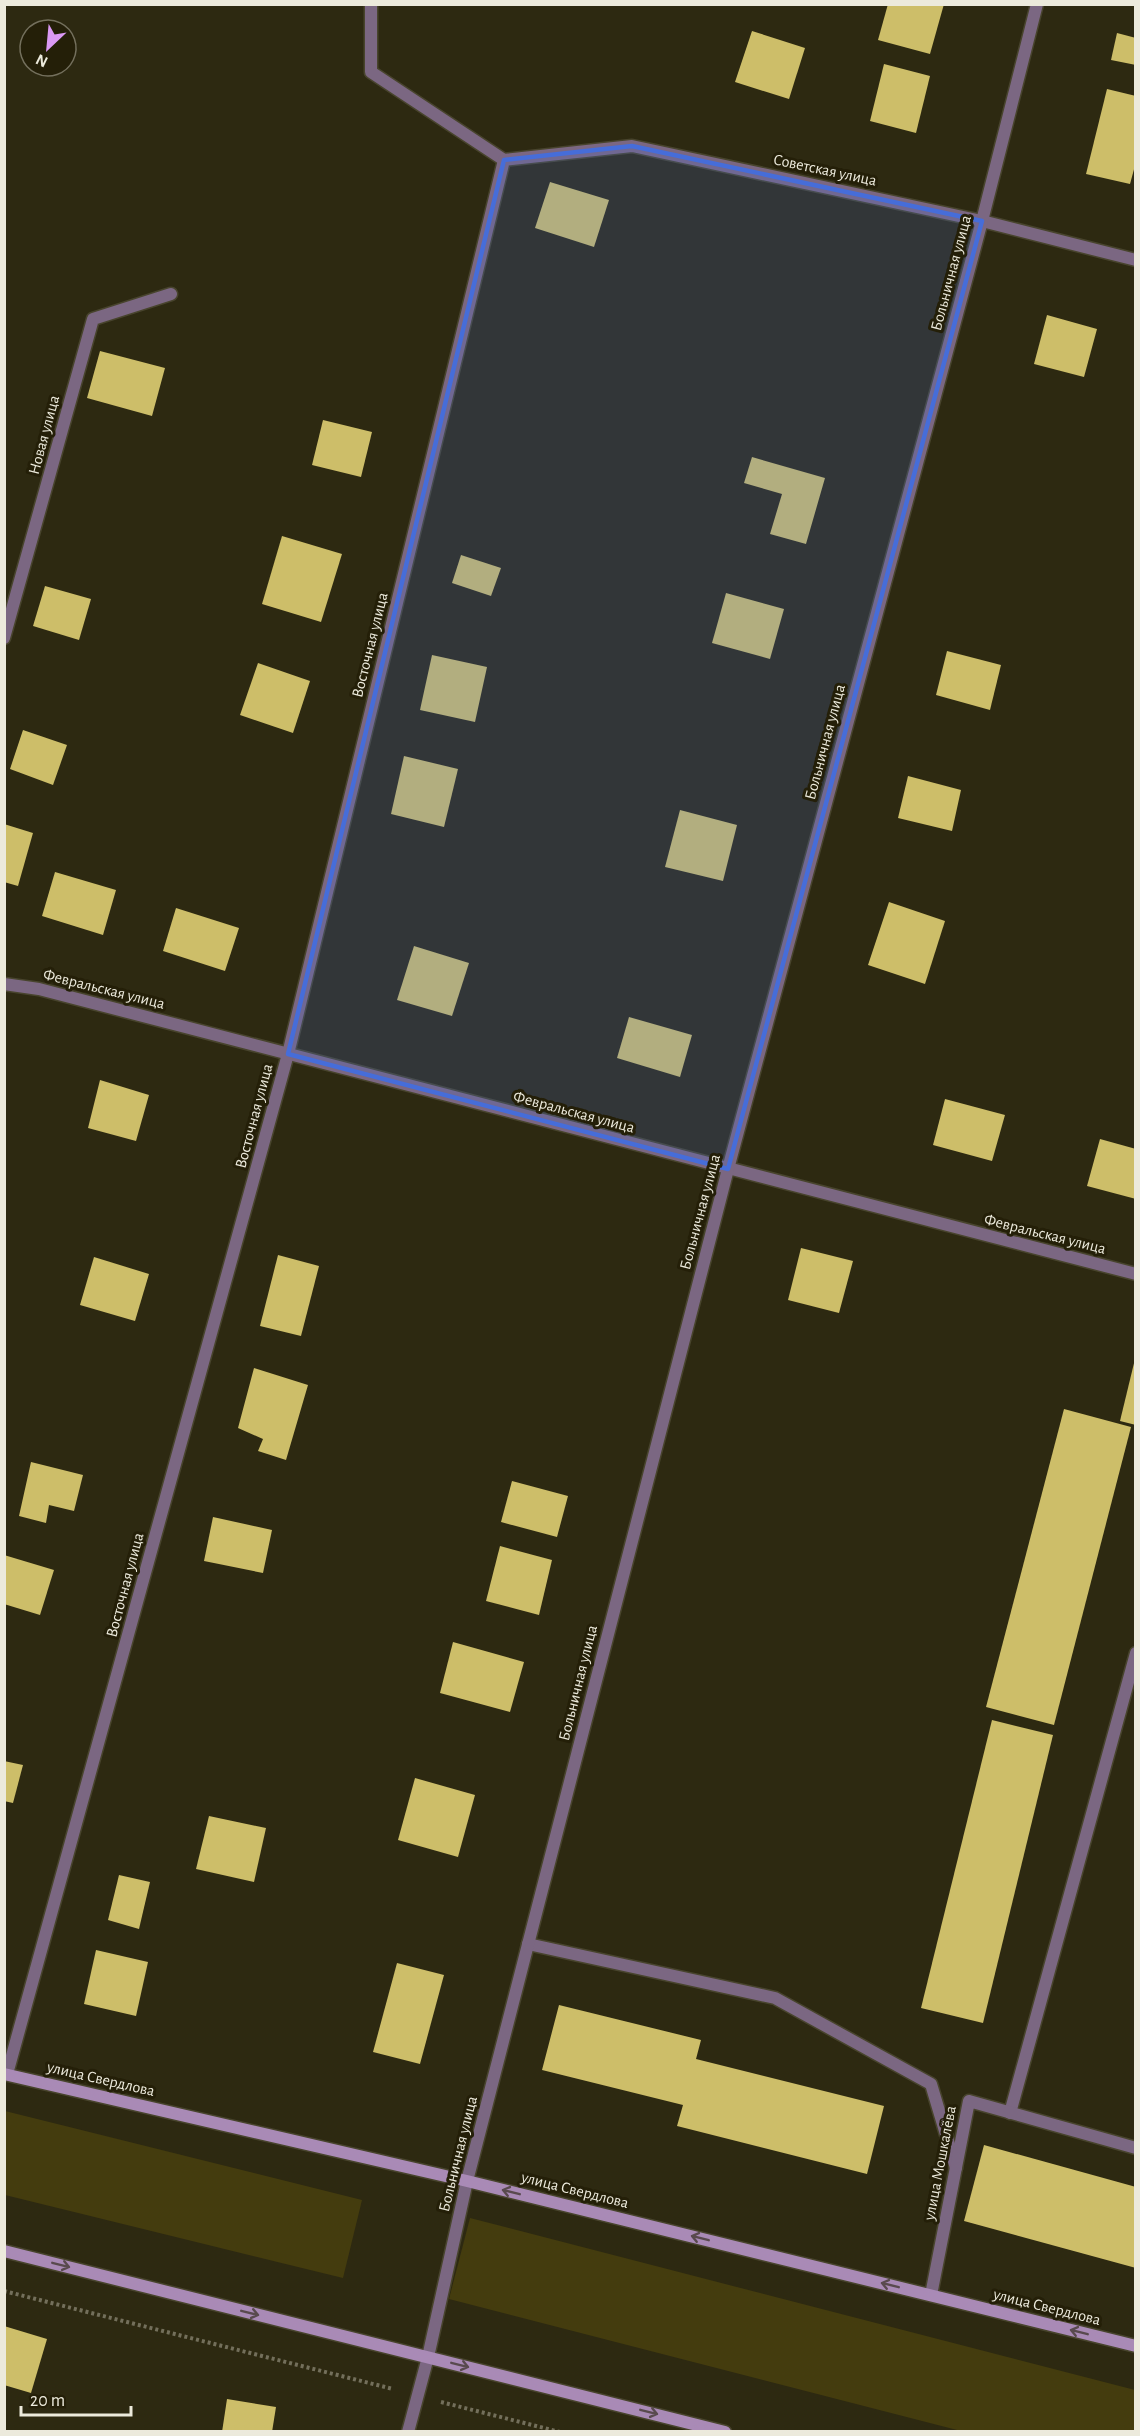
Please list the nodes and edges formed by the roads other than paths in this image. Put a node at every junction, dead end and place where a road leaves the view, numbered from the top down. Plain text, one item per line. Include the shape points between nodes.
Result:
1 (371, 4) edge
2 (1037, 4) edge
3 (504, 159) junction
4 (982, 221) junction
5 (1136, 260) edge
6 (171, 294) dead end
7 (4, 638) edge
8 (4, 984) edge
9 (288, 1054) junction
10 (728, 1169) junction
11 (1136, 1275) edge
12 (1136, 1653) edge
13 (528, 1944) junction
14 (6, 2074) edge
15 (1010, 2113) junction
16 (1136, 2148) edge
17 (956, 2168) junction
18 (467, 2181) junction
19 (4, 2251) edge
20 (931, 2295) junction
21 (1136, 2346) edge
22 (428, 2357) junction
23 (408, 2432) edge
24 (725, 2432) edge

1 - 3 street via 371,72
2 - 4 street, Больничная улица
3 - 4 street, Советская улица via 632,146
3 - 9 street, Восточная улица
4 - 5 street, Советская улица
4 - 10 street, Больничная улица
6 - 7 street, Новая улица via 93,319
8 - 9 street, Февральская улица via 39,989
9 - 10 street, Февральская улица
9 - 14 street, Восточная улица
10 - 11 street, Февральская улица
10 - 13 street, Больничная улица
12 - 15 street
13 - 17 street via 775,1998 931,2084
13 - 18 street, Больничная улица
14 - 18 main road, улица Свердлова
15 - 16 street, улица Мошкалёва
15 - 17 street, улица Мошкалёва via 969,2102
17 - 20 street, улица Мошкалёва
20 -> 18 main road, улица Свердлова
18 - 22 street, Больничная улица
19 -> 22 main road
21 -> 20 main road, улица Свердлова
22 - 23 street, Больничная улица
22 -> 24 main road

